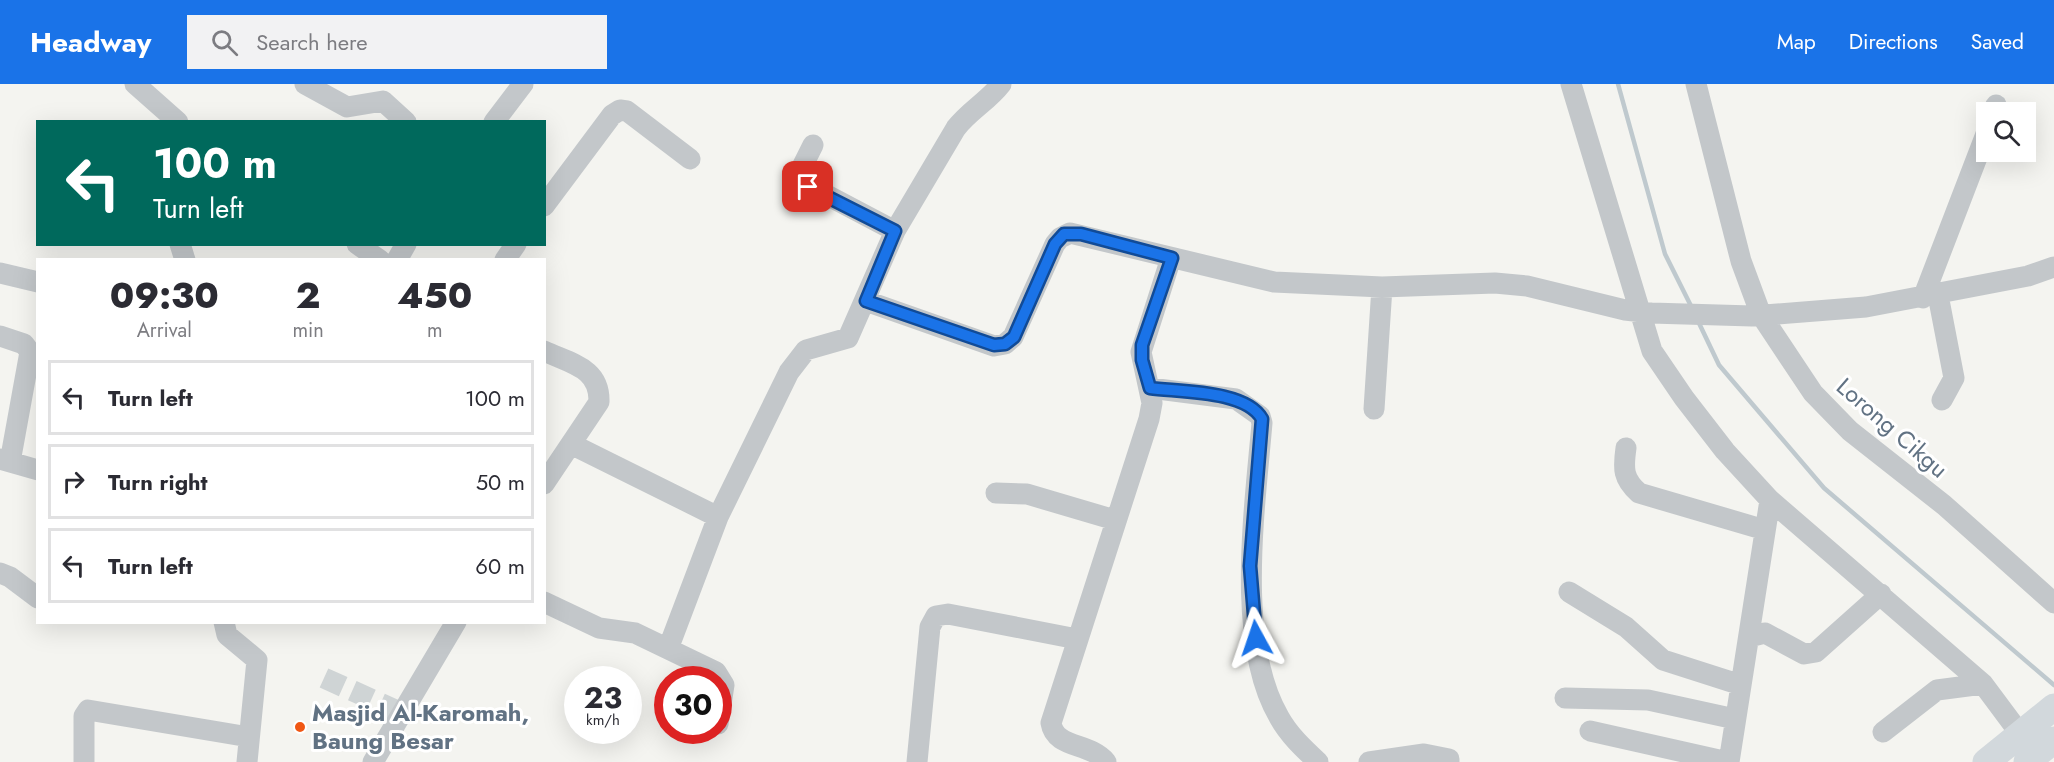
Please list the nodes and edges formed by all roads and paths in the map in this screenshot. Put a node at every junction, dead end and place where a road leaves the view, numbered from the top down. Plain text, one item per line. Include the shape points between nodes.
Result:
1 (135, 84) edge
2 (305, 84) edge
3 (523, 84) edge
4 (1002, 84) edge
5 (1571, 84) edge
6 (1696, 84) edge
7 (374, 93) edge
8 (176, 120) edge
9 (404, 120) edge
10 (496, 120) edge
11 (813, 146) dead end
12 (690, 159) dead end
13 (1976, 162) edge
14 (546, 203) edge
15 (895, 231) junction
16 (360, 246) edge
17 (377, 258) edge
18 (1172, 258) junction
19 (2054, 267) edge
20 (0, 273) edge
21 (36, 282) edge
22 (1382, 287) junction
23 (1930, 297) junction
24 (866, 301) junction
25 (1646, 313) junction
26 (1756, 315) junction
27 (0, 336) edge
28 (546, 352) edge
29 (1150, 388) junction
30 (1942, 400) dead end
31 (1374, 409) dead end
32 (571, 444) junction
33 (1626, 448) dead end
34 (5, 460) edge
35 (36, 469) edge
36 (546, 481) edge
37 (996, 493) dead end
38 (1770, 500) junction
39 (718, 517) junction
40 (1115, 520) junction
41 (1765, 530) junction
42 (0, 573) edge
43 (1569, 592) dead end
44 (1881, 594) junction
45 (36, 596) edge
46 (546, 603) edge
47 (2054, 603) edge
48 (224, 624) edge
49 (455, 624) edge
50 (1749, 637) junction
51 (1077, 639) junction
52 (668, 649) junction
53 (703, 666) edge
54 (1983, 684) junction
55 (1741, 686) junction
56 (1565, 698) dead end
57 (1735, 719) junction
58 (1590, 731) dead end
59 (1883, 732) dead end
60 (249, 737) junction
61 (2040, 741) edge
62 (84, 762) edge
63 (247, 762) edge
64 (373, 762) edge
65 (917, 762) edge
66 (1106, 762) edge
67 (1318, 762) edge
68 (1369, 762) edge
69 (1449, 762) edge
70 (1729, 762) edge
71 (1986, 762) edge

1 - 8 street
2 - 7 street via 347,107
3 - 10 street
4 - 15 street via 956,128
5 - 25 street
6 - 26 street, Lorong Cikgu
7 - 9 street
11 - 15 street via 800,171 804,183
12 - 14 street via 627,111 620,110 612,115
13 - 23 street
15 - 24 street
16 - 17 street
18 - 22 street via 1274,282
18 - 24 street via 1081,234 1064,234 1055,244 1014,337 1005,344 994,345
18 - 29 street via 1142,345
19 - 23 street
20 - 21 street
22 - 25 street via 1527,286
22 - 31 street
23 - 26 street via 1866,307
23 - 30 street via 1954,378
24 - 39 street via 844,341 816,346 798,357
25 - 26 street
25 - 38 street via 1652,351 1725,451
26 - 47 street, Lorong Cikgu via 1813,393 1850,431 1944,505
27 - 34 street via 24,344 30,358
28 - 32 street via 590,373 599,387 599,402
29 - 40 street via 1149,420
29 - 67 street via 1236,399 1260,416 1250,566 1263,680 1278,716 1296,742
32 - 36 street
32 - 39 street
33 - 41 street via 1622,470 1627,483 1639,493
34 - 35 street
37 - 40 street via 1027,494
38 - 41 street
38 - 44 street
39 - 52 street
40 - 51 street
41 - 50 street
42 - 45 street
43 - 55 street via 1626,627 1663,660
44 - 50 street via 1816,652 1804,654 1765,633
44 - 54 street
46 - 52 street via 599,628 632,632
48 - 60 street via 227,635 257,660
49 - 64 street
50 - 55 street
51 - 65 street via 948,614 936,616 930,627
51 - 66 street via 1051,723 1053,732 1064,741 1093,750
52 - 53 street
54 - 59 street via 1937,690
54 - 61 street
55 - 57 street
56 - 57 street via 1648,700
57 - 70 street
58 - 70 street
60 - 62 street via 88,710 84,716
60 - 63 street
61 - 71 main road
68 - 69 street via 1424,754

